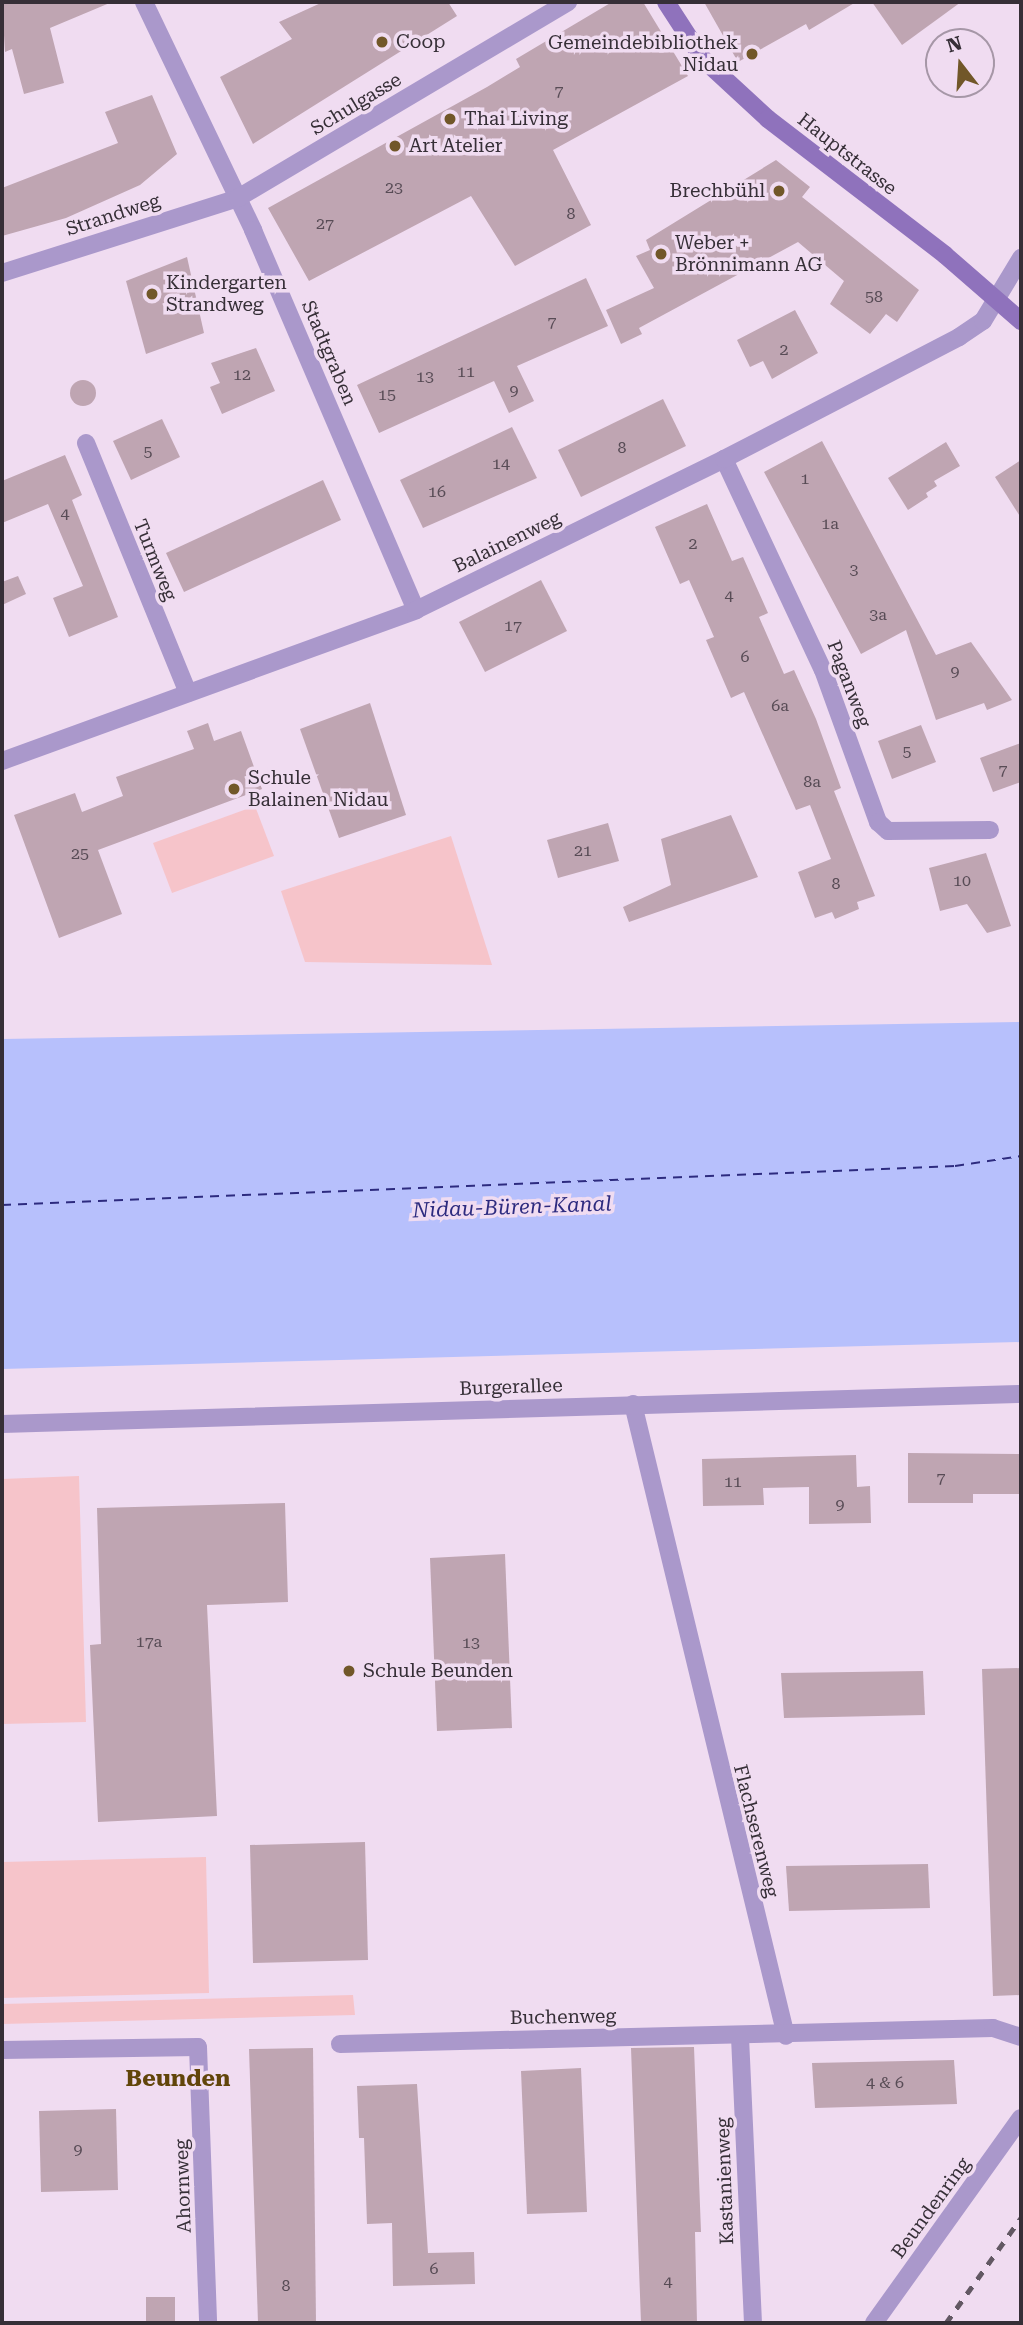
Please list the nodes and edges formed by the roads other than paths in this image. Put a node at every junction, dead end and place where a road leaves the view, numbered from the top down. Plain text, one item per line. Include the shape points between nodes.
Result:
1 (144, 2) edge
2 (568, 2) edge
3 (666, 2) edge
4 (238, 198) junction
5 (1021, 258) edge
6 (2, 273) edge
7 (999, 298) junction
8 (1021, 321) edge
9 (86, 443) dead end
10 (724, 460) junction
11 (416, 610) junction
12 (188, 693) junction
13 (2, 761) edge
14 (990, 830) dead end
15 (1021, 1394) edge
16 (633, 1404) junction
17 (2, 1424) edge
18 (786, 2036) junction
19 (740, 2037) junction
20 (1021, 2037) edge
21 (340, 2044) dead end
22 (2, 2050) edge
23 (1021, 2118) edge
24 (208, 2323) edge
25 (753, 2323) edge
26 (874, 2323) edge

1 - 4 street, Stadtgraben
2 - 4 street, Schulgasse
3 - 7 main road, Hauptstrasse via 703,59 768,120
4 - 6 street, Strandweg
4 - 11 street, Stadtgraben
5 - 7 street, Balainenweg
7 - 8 main road, Hauptstrasse
7 - 10 street, Balainenweg via 983,321 959,337
9 - 12 street, Turmweg
10 - 11 street, Balainenweg
10 - 14 street, Paganweg via 823,670 877,822 888,831
11 - 12 street, Balainenweg
12 - 13 street, Balainenweg
15 - 16 street, Burgerallee
16 - 17 street, Burgerallee
16 - 18 street, Flachserenweg
18 - 19 street, Buchenweg
18 - 20 street via 993,2028
19 - 21 street, Buchenweg
19 - 25 street, Kastanienweg
22 - 24 street, Ahornweg via 198,2047
23 - 26 street, Beundenring

